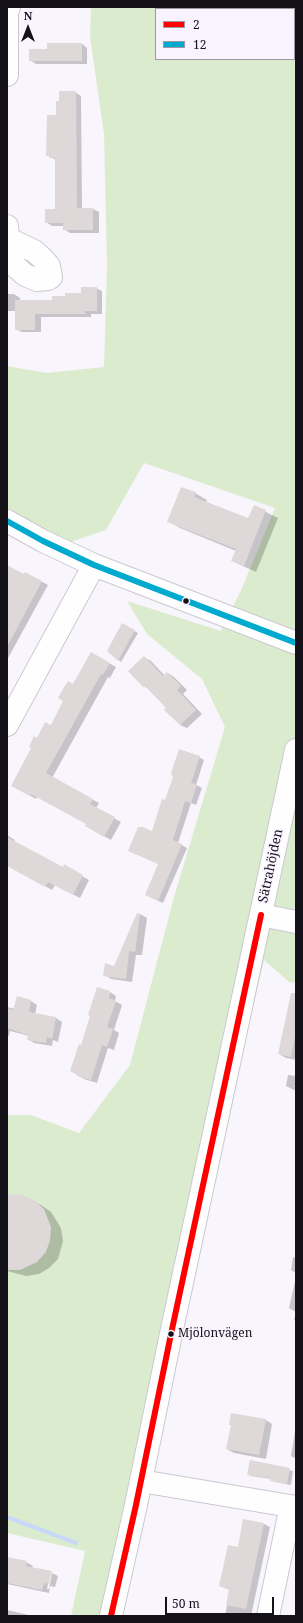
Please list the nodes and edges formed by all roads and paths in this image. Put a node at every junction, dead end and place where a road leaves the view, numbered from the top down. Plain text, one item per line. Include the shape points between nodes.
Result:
1 (8, 7) edge
2 (7, 13) edge
3 (7, 75) edge
4 (7, 521) edge
5 (94, 565) junction
6 (296, 643) edge
7 (7, 725) edge
8 (296, 750) edge
9 (261, 915) junction
10 (296, 922) edge
11 (140, 1481) junction
12 (294, 1506) edge
13 (111, 1616) edge
14 (268, 1616) edge

1 - 2 street
2 - 3 street
4 - 5 street
5 - 6 street
5 - 7 street
8 - 9 street, Sätrahöjden
9 - 10 street
9 - 11 street, Sätrahöjden
11 - 12 street
11 - 13 street, Sätrahöjden
12 - 14 street

